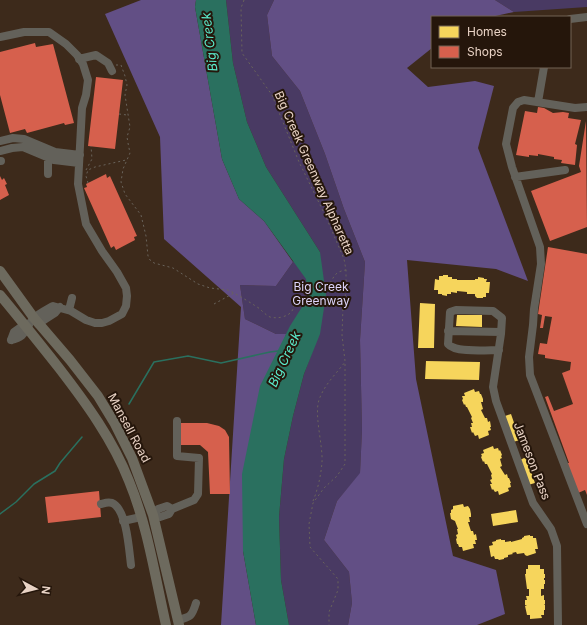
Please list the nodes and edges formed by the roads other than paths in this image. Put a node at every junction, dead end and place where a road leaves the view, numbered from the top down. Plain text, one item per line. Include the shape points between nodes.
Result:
1 (587, 18) edge
2 (571, 19) edge
3 (0, 37) edge
4 (79, 59) junction
5 (110, 68) road end
6 (544, 68) edge
7 (538, 102) junction
8 (587, 107) edge
9 (0, 141) edge
10 (0, 151) edge
11 (50, 155) junction
12 (80, 159) junction
13 (565, 170) dead end
14 (48, 174) dead end
15 (515, 177) junction
16 (0, 271) edge
17 (0, 295) edge
18 (72, 298) dead end
19 (69, 310) junction
20 (36, 321) junction
21 (27, 327) junction
22 (448, 331) junction
23 (501, 332) junction
24 (499, 350) junction
25 (177, 421) dead end
26 (101, 504) dead end
27 (153, 515) junction
28 (141, 517) junction
29 (123, 520) junction
30 (587, 524) edge
31 (131, 565) dead end
32 (196, 603) dead end
33 (178, 623) edge
34 (166, 625) edge
35 (558, 625) edge

1 - 2 street
3 - 4 street via 24,32 49,32 66,44
4 - 5 street via 96,55
4 - 12 street via 88,80 82,108
6 - 7 street
7 - 8 street via 575,108
7 - 15 street via 518,102 510,116 506,144
9 - 11 street via 24,139
10 - 11 street via 23,147
11 - 12 street
11 - 14 street
12 - 19 street via 78,184 86,224 126,288 127,296 122,314 109,322 91,321
13 - 15 street
15 - 30 street via 540,247 541,264 529,357 530,375
16 - 20 main road, Mansell Road
17 - 21 main road, Mansell Road
18 - 19 street
19 - 20 street via 60,307 55,313
20 - 21 street
20 - 27 main road, Mansell Road via 98,396 115,424 132,458
21 - 28 main road, Mansell Road via 100,426 129,481
22 - 23 street
22 - 23 street, Jameson Pass via 450,312 456,310 493,311 502,318
22 - 24 street, Jameson Pass via 448,344 451,347
23 - 24 street, Jameson Pass
24 - 35 street, Jameson Pass via 493,387 496,401 533,503 551,529 557,546
25 - 27 street via 177,456 199,458 198,494 194,500 172,509 169,514 160,517
26 - 29 street via 114,504
27 - 28 main road
27 - 33 main road, Mansell Road
28 - 29 street
28 - 34 main road, Mansell Road
29 - 31 street
32 - 33 street via 193,614

